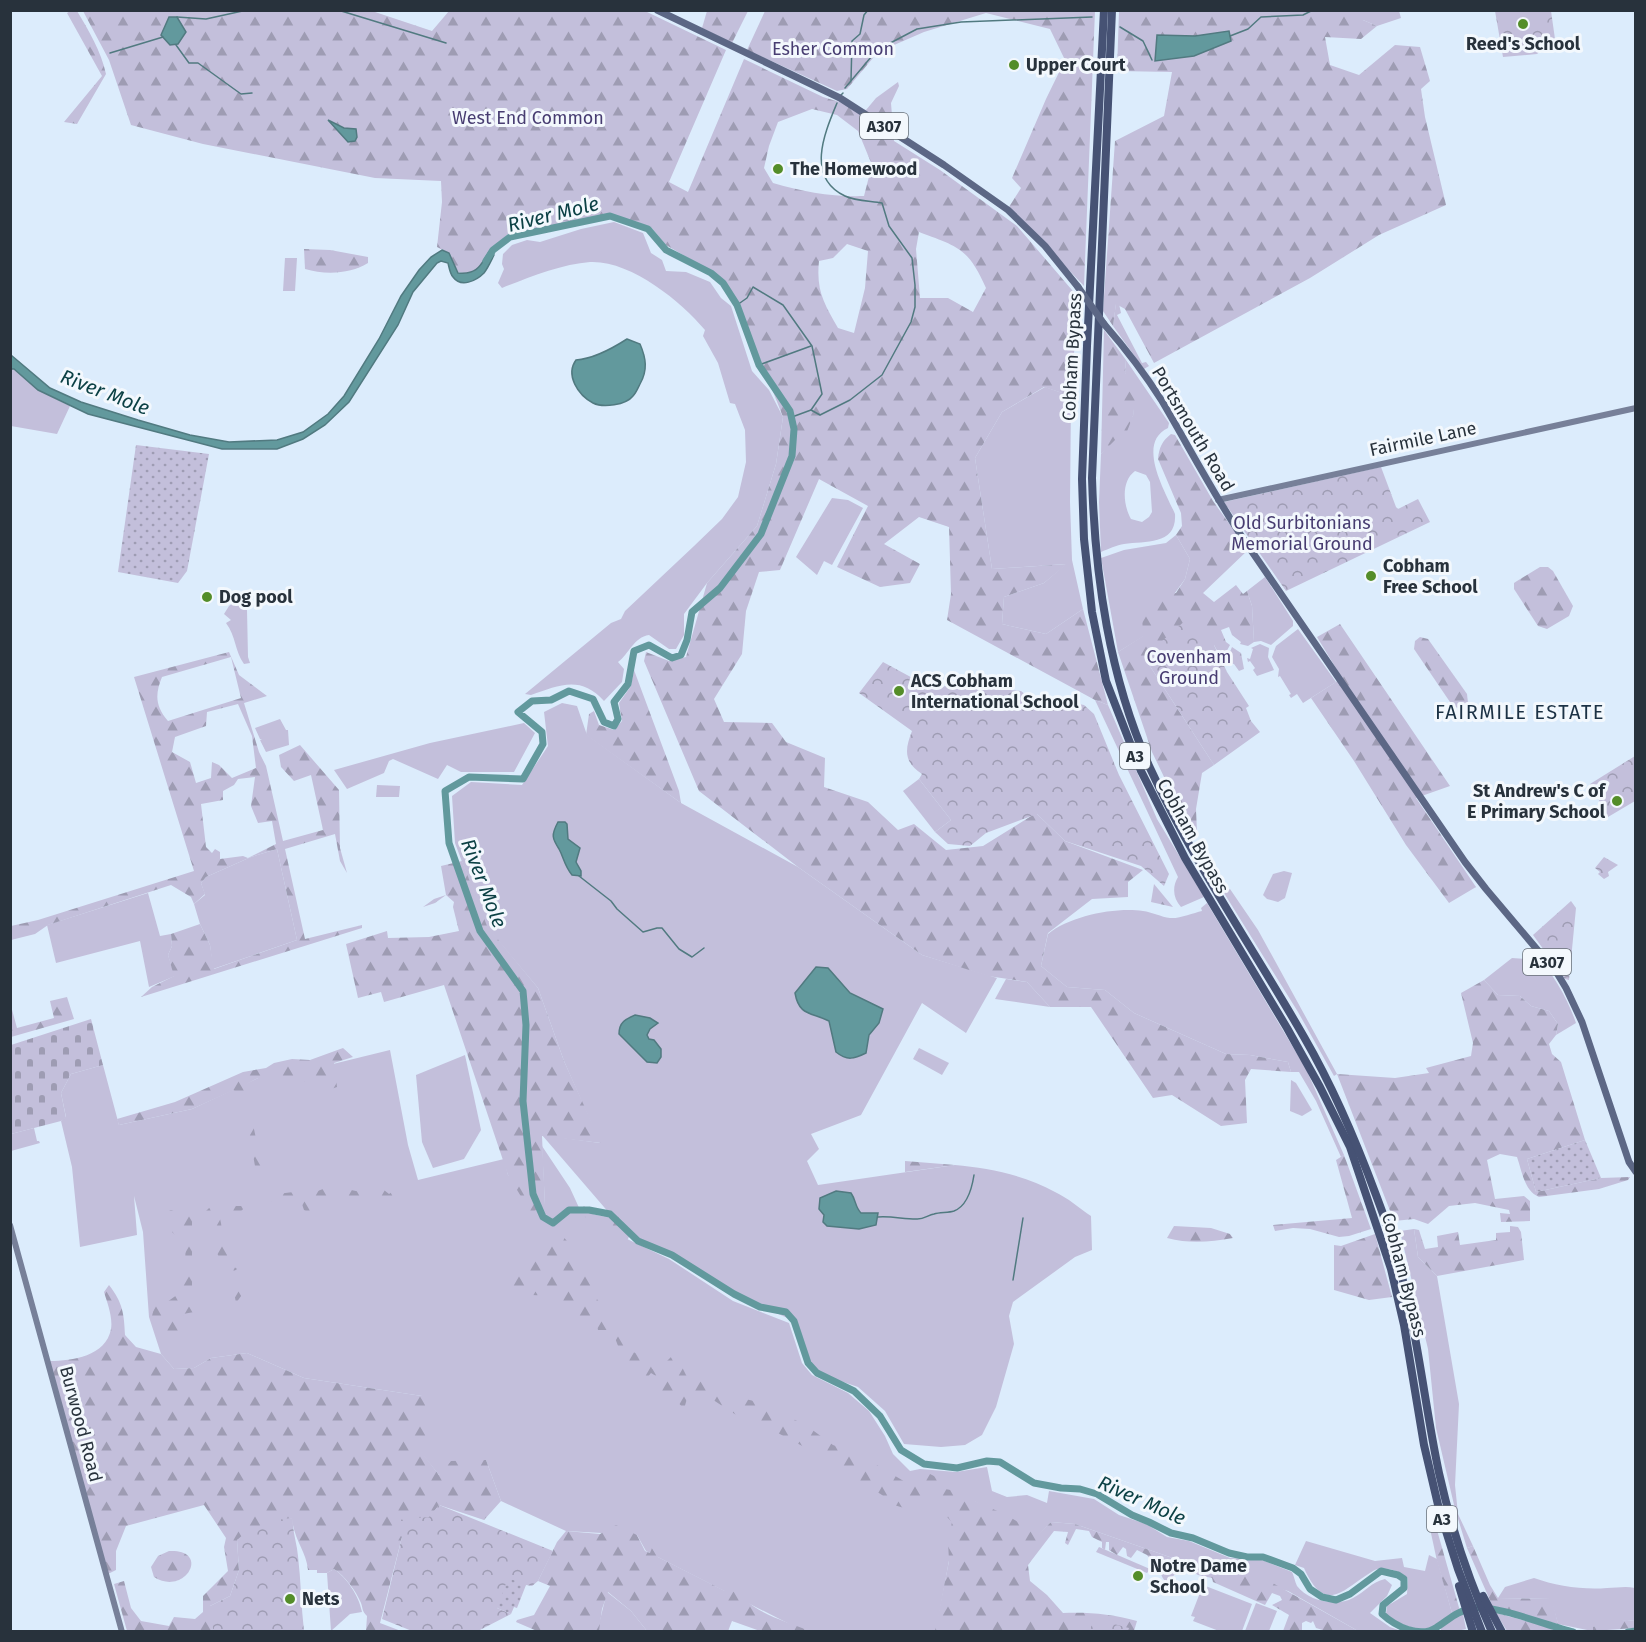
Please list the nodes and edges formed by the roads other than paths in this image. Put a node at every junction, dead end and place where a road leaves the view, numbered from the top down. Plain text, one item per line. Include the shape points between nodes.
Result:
1 (657, 10) edge
2 (1104, 10) edge
3 (1112, 10) edge
4 (1635, 408) edge
5 (1218, 500) junction
6 (1635, 1172) edge
7 (10, 1225) edge
8 (1476, 1629) edge
9 (1496, 1629) edge
10 (122, 1632) edge

1 - 5 main road, Portsmouth Road / A307, bridge via 840,98 1008,210 1045,246 1124,348 1161,400
2 - 8 highway, Cobham Bypass / A3 via 1082,479 1092,612 1106,681 1141,771 1185,858 1287,1028 1350,1147 1391,1269 1439,1509
3 - 9 highway, Cobham Bypass / A3 via 1092,478 1094,539 1110,642 1150,767 1196,856 1306,1040 1352,1131 1378,1198 1406,1290 1440,1475 1464,1557
4 - 5 street, Fairmile Lane
5 - 6 main road, Portsmouth Road / A307 via 1466,862 1557,973 1579,1015
7 - 10 street, Burwood Road

